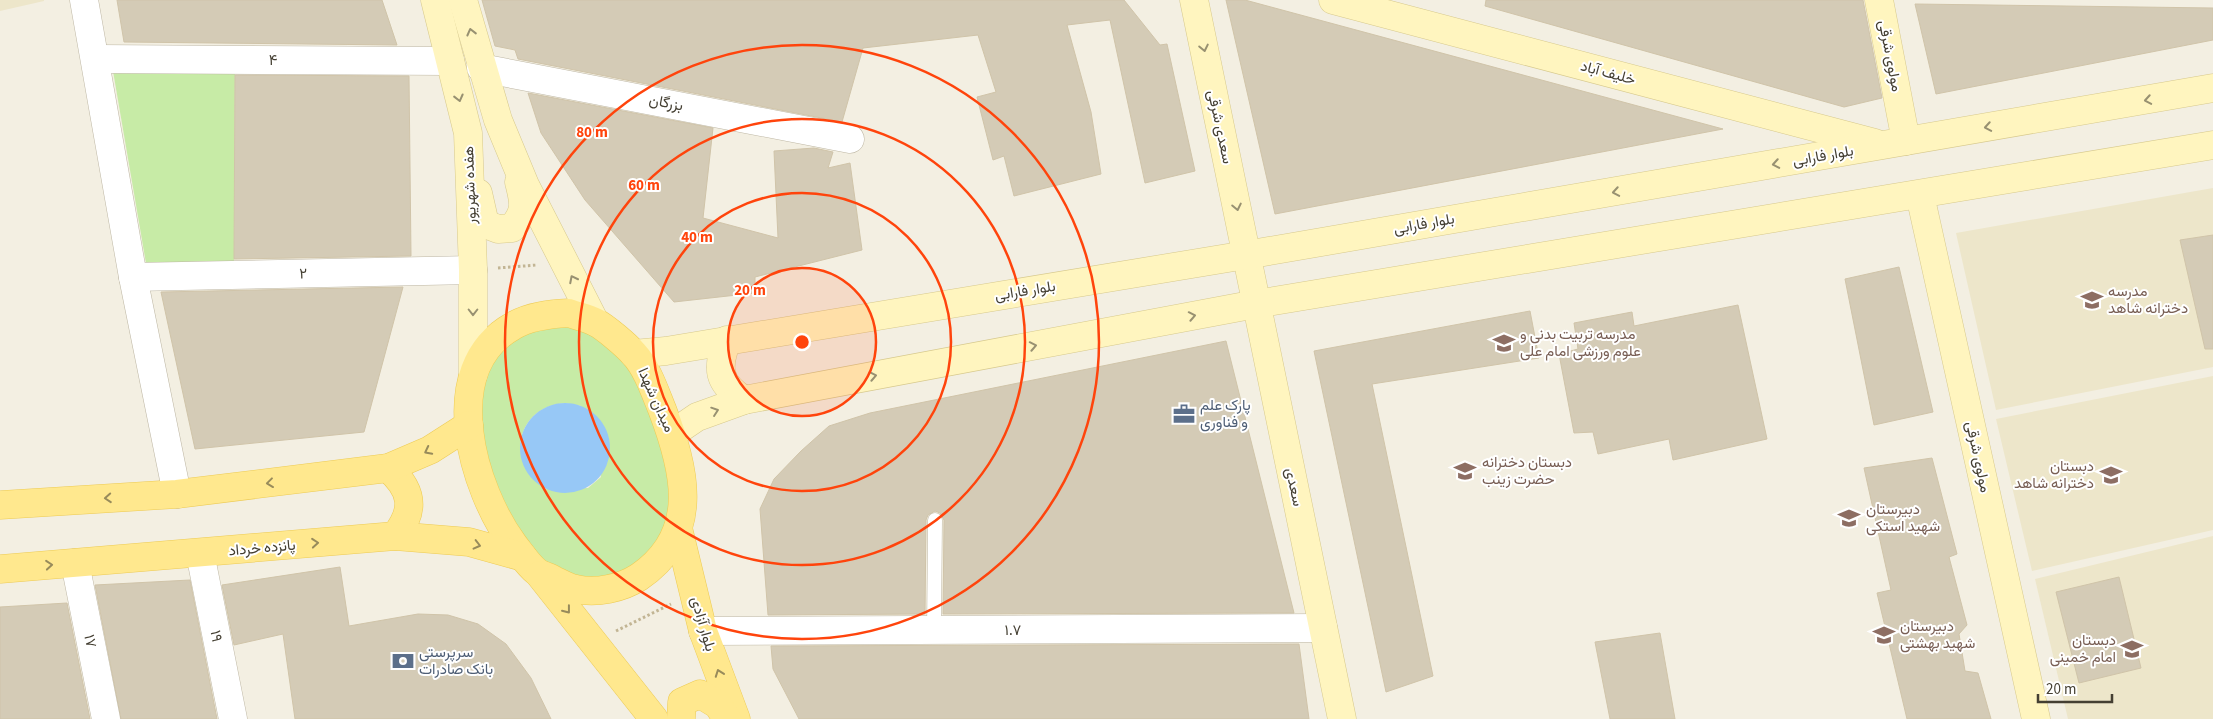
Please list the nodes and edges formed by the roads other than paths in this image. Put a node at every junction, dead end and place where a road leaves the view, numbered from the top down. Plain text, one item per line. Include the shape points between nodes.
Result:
1 (84, 0) edge
2 (435, 0) edge
3 (463, 0) edge
4 (1333, 0) edge
5 (1879, 0) edge
6 (1193, 1) edge
7 (96, 59) junction
8 (450, 61) junction
9 (481, 68) junction
10 (2213, 68) edge
11 (2213, 88) edge
12 (2176, 94) junction
13 (468, 133) junction
14 (850, 139) dead end
15 (1895, 144) junction
16 (2213, 145) edge
17 (2172, 152) junction
18 (2213, 159) edge
19 (514, 160) junction
20 (1920, 195) junction
21 (1246, 255) junction
22 (473, 270) junction
23 (133, 277) junction
24 (1256, 304) junction
25 (595, 322) junction
26 (727, 340) junction
27 (634, 354) junction
28 (473, 375) junction
29 (744, 400) junction
30 (469, 425) junction
31 (672, 434) junction
32 (388, 468) junction
33 (177, 494) junction
34 (0, 505) edge
35 (935, 520) dead end
36 (678, 528) junction
37 (395, 536) junction
38 (200, 553) junction
39 (75, 563) junction
40 (530, 565) junction
41 (0, 569) edge
42 (1323, 628) junction
43 (934, 630) junction
44 (703, 631) junction
45 (106, 719) edge
46 (232, 719) edge
47 (654, 719) edge
48 (681, 719) edge
49 (727, 719) edge
50 (736, 719) edge
51 (1342, 719) edge
52 (2036, 719) edge

1 - 7 street
2 - 8 main road, هفده شهریور
9 -> 3 main road
4 - 15 main road, خلیف آباد
5 - 15 main road, مولوی شرقی
6 -> 21 main road, سعدی شرقی
7 - 8 street, ۴
7 - 23 street
8 -> 13 main road, هفده شهریور
9 - 14 street, بزرگان
9 - 19 main road
10 - 12 main road
11 - 12 main road, بلوار فارابی
12 -> 15 main road, بلوار فارابی
13 - 19 main road via 482,213 486,224 498,229 512,228 521,218 524,203
13 - 22 main road, هفده شهریور
15 -> 21 main road, بلوار فارابی
16 - 17 main road
17 - 18 main road
17 - 20 main road
25 -> 19 main road
20 - 24 main road
20 - 52 main road, مولوی شرقی
21 - 24 main road, سعدی
21 - 26 main road, بلوار فارابی
22 - 23 street, ۲
22 -> 28 main road, هفده شهریور
23 - 33 street
29 -> 24 main road
24 - 42 main road, سعدی
25 - 27 main road, میدان شهدا
25 - 28 main road, میدان شهدا via 569,313 543,315 512,326 489,345
26 - 27 main road, بلوار فارابی
26 - 29 main road via 721,372 728,389
27 - 31 main road, میدان شهدا via 655,392
28 - 30 main road, میدان شهدا via 468,401
31 -> 29 main road via 696,417
30 -> 32 main road via 430,450
30 - 40 main road, میدان شهدا via 482,486 500,527
31 - 36 main road, میدان شهدا via 685,489
32 -> 33 main road
32 - 37 main road via 401,479 408,493 410,509 405,524
33 -> 34 main road
35 - 43 lane
36 - 40 main road, میدان شهدا via 667,551 655,564 624,586 576,590
36 - 44 main road, بلوار آزادی
38 -> 37 main road, پانزده خرداد
37 -> 40 main road, پانزده خرداد via 469,542
38 - 39 main road, پانزده خرداد
38 - 46 street, ۱۹
41 -> 39 main road, پانزده خرداد
39 - 45 street, ۱۷
40 -> 47 main road
42 - 43 street, ۱.۷
42 - 51 main road, سعدی
43 - 44 street, ۱.۷
50 -> 44 main road, بلوار آزادی
48 - 49 main road via 682,702 700,694 718,705

